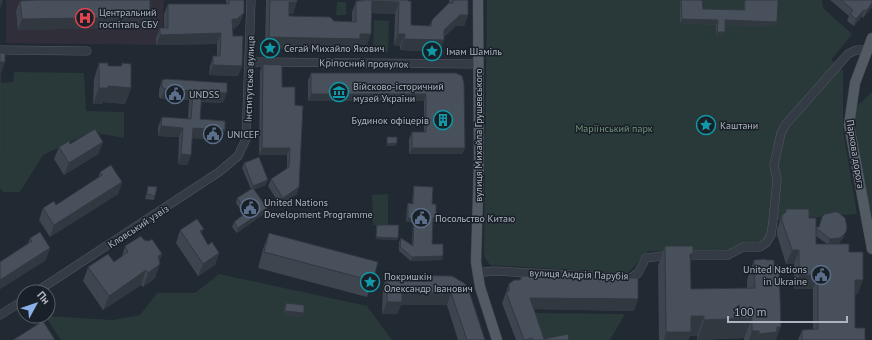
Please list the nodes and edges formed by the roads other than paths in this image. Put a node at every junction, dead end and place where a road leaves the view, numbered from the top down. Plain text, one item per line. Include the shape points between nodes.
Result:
1 (251, 0) edge
2 (478, 0) edge
3 (872, 38) edge
4 (0, 50) edge
5 (867, 50) junction
6 (87, 51) dead end
7 (250, 62) junction
8 (478, 64) junction
9 (238, 156) joint
10 (872, 250) edge
11 (477, 273) junction
12 (48, 284) edge
13 (16, 305) edge
14 (0, 315) edge
15 (497, 340) edge

1 - 7 street, Інститутська вулиця
2 - 8 main road, вулиця Михайла Грушевського
3 - 5 main road, Паркова дорога
4 - 6 street
5 - 10 main road, Паркова дорога via 855,83 849,125
5 - 11 street, вулиця Андрія Парубія via 856,50 848,54 786,124 774,166 777,180 771,235 760,247 743,247 728,255 646,258 638,273 631,278 493,271
7 - 8 street, Кріпосний провулок
7 - 9 street, Інститутська вулиця via 246,138
8 - 11 main road, вулиця Михайла Грушевського
9 - 12 street, Кловський узвіз via 204,182
11 - 15 main road, вулиця Михайла Грушевського
13 - 14 street

